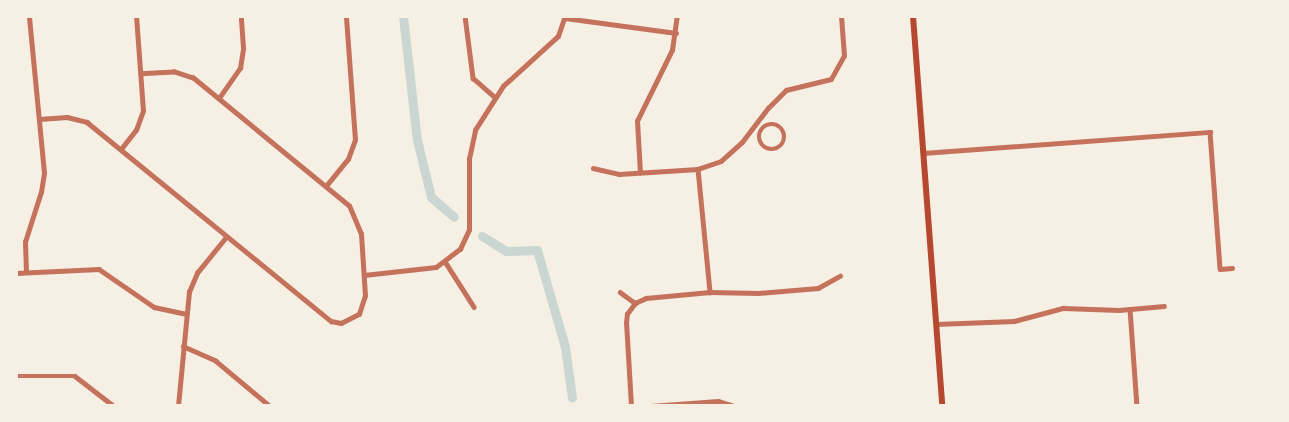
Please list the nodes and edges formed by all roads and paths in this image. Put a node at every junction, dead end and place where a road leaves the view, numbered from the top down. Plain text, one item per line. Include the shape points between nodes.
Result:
1 (29, 16) edge
2 (136, 16) edge
3 (240, 16) edge
4 (346, 16) edge
5 (465, 16) edge
6 (678, 16) edge
7 (841, 16) edge
8 (913, 16) edge
9 (565, 17) edge
10 (676, 33) junction
11 (141, 74) junction
12 (495, 97) junction
13 (219, 98) junction
14 (39, 119) junction
15 (756, 123) junction
16 (763, 128) junction
17 (121, 149) junction
18 (923, 153) junction
19 (593, 168) dead end
20 (698, 169) junction
21 (640, 172) junction
22 (326, 186) junction
23 (226, 237) junction
24 (446, 263) junction
25 (1232, 268) dead end
26 (26, 272) junction
27 (16, 273) edge
28 (364, 275) junction
29 (840, 276) dead end
30 (620, 292) dead end
31 (710, 292) junction
32 (635, 304) junction
33 (1164, 306) dead end
34 (474, 307) dead end
35 (1130, 309) junction
36 (186, 314) junction
37 (936, 324) junction
38 (183, 346) junction
39 (16, 376) edge
40 (114, 406) edge
41 (178, 406) edge
42 (270, 406) edge
43 (631, 406) edge
44 (650, 406) edge
45 (734, 406) edge
46 (942, 406) edge
47 (1137, 406) edge

1 - 14 street
2 - 11 street
3 - 13 street via 243,48 240,68
4 - 22 street via 355,140 348,159
5 - 12 street via 473,78
6 - 10 street
7 - 15 street via 844,56 832,79 786,90
8 - 18 main road
9 - 10 street
9 - 12 street via 552,44 510,78
10 - 21 street via 664,71 637,121
11 - 13 street via 184,74
11 - 17 street via 140,120
12 - 24 street via 476,130 470,149 469,230 460,249
13 - 22 street
14 - 17 street via 77,119 95,128
14 - 26 street via 43,183 25,242
15 - 16 street
15 - 20 street via 742,142 721,161
16 - 16 street via 759,137 764,146 773,150 782,146 786,136 781,127 772,124
17 - 23 street
18 - 25 street via 1210,132 1220,269
18 - 37 main road
19 - 21 street via 619,174
20 - 21 street
20 - 31 street
22 - 28 street via 355,215 361,234
23 - 28 street via 331,321 341,323 359,314 366,296
23 - 36 street via 192,282
24 - 28 street via 427,269
24 - 34 street
26 - 27 street
26 - 36 street via 99,270 154,307
29 - 31 street via 818,288 758,294
30 - 32 street
31 - 32 street via 646,298
32 - 43 street via 627,314 626,323
33 - 35 street
35 - 37 street via 1063,308 1014,321
35 - 47 street
36 - 38 street
37 - 46 main road
38 - 41 street
38 - 42 street via 216,361
39 - 40 street via 75,376
44 - 45 street via 718,401

